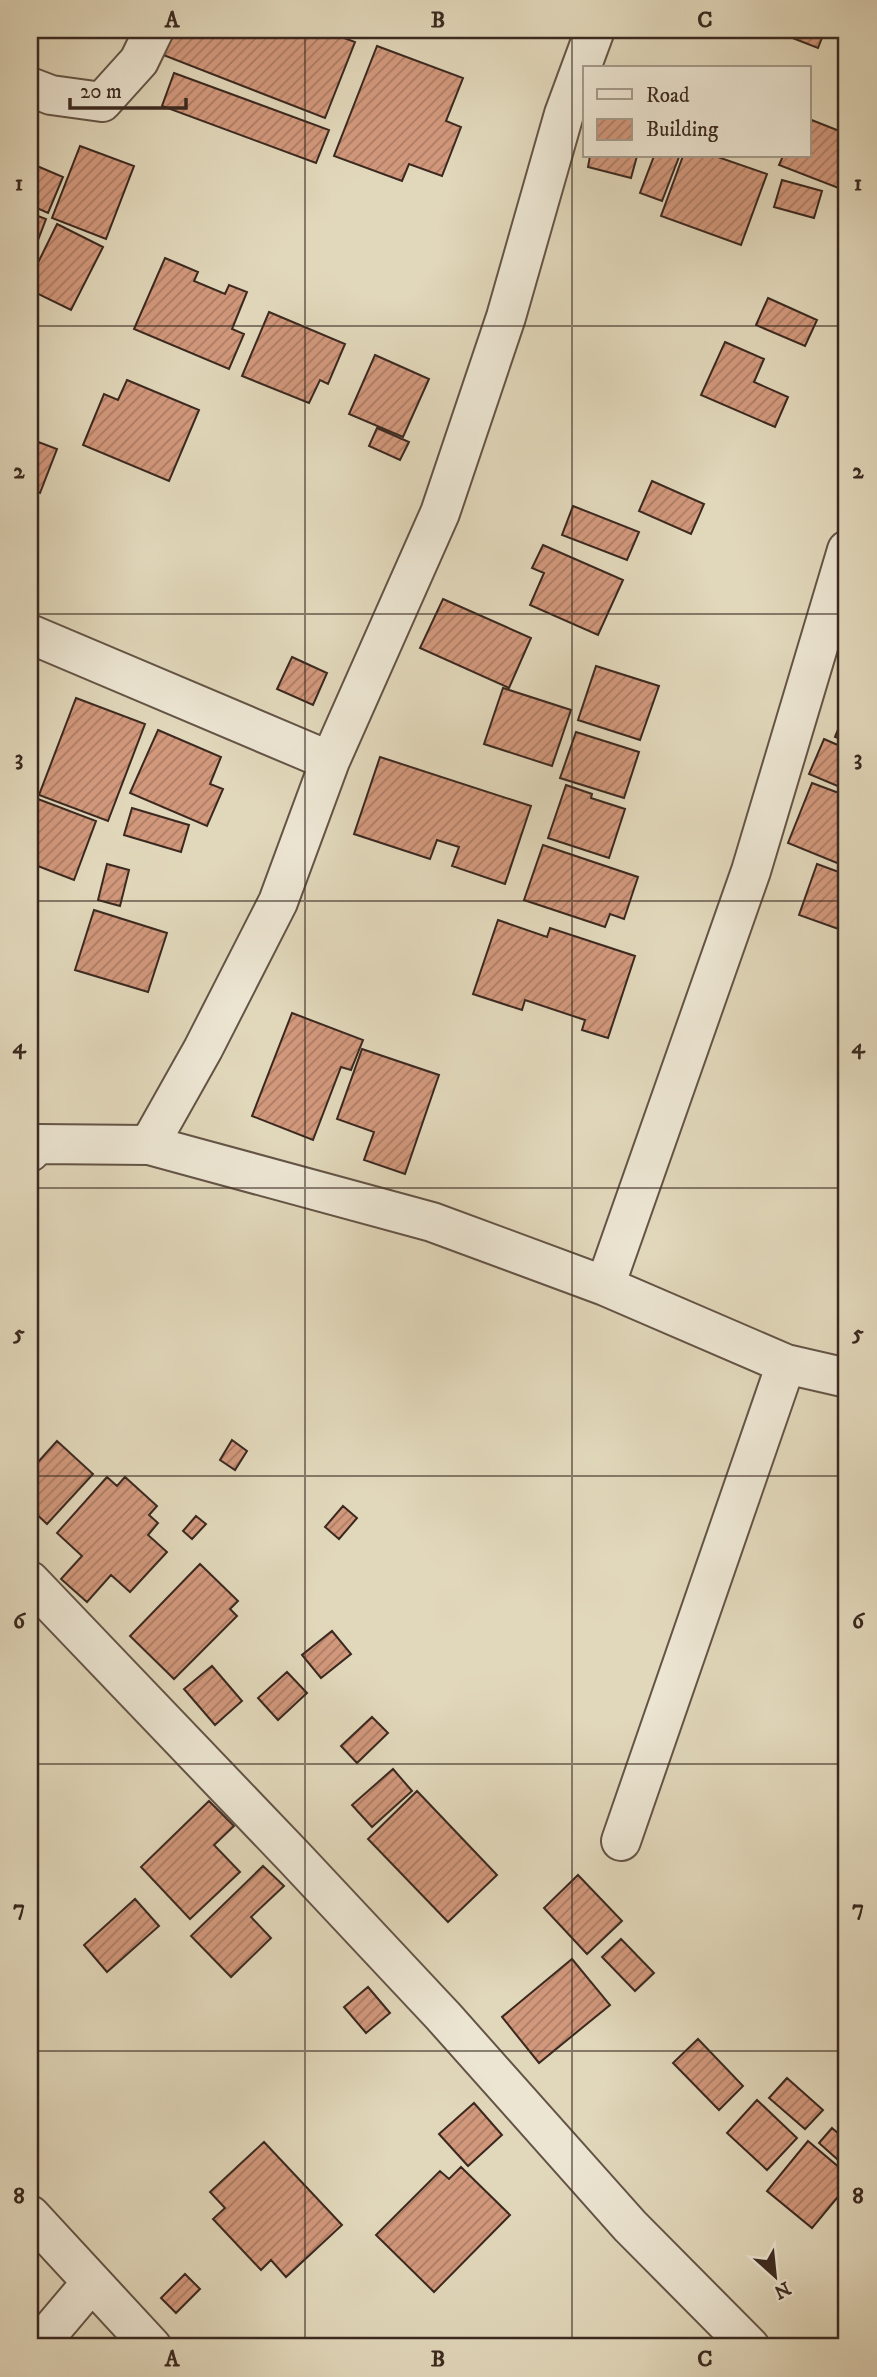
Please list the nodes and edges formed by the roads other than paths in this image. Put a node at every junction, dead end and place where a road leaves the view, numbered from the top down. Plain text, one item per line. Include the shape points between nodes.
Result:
1 (154, 30) edge
2 (595, 30) edge
3 (30, 87) edge
4 (847, 550) edge
5 (30, 634) edge
6 (330, 761) junction
7 (32, 1145) edge
8 (149, 1145) junction
9 (605, 1286) junction
10 (786, 1364) junction
11 (847, 1378) edge
12 (30, 1581) edge
13 (621, 1841) dead end
14 (30, 2215) edge
15 (92, 2281) junction
16 (37, 2347) edge
17 (152, 2347) edge
18 (750, 2347) edge

1 - 3 street via 139,61 102,102 51,95
2 - 6 street via 564,114 506,317 440,513
4 - 9 street via 751,871
5 - 6 street
6 - 8 street via 278,902
7 - 8 street
8 - 9 street via 432,1222
9 - 10 street
10 - 11 street
10 - 13 street
12 - 18 street via 443,2016 630,2226
14 - 15 street
15 - 16 street
15 - 17 street

